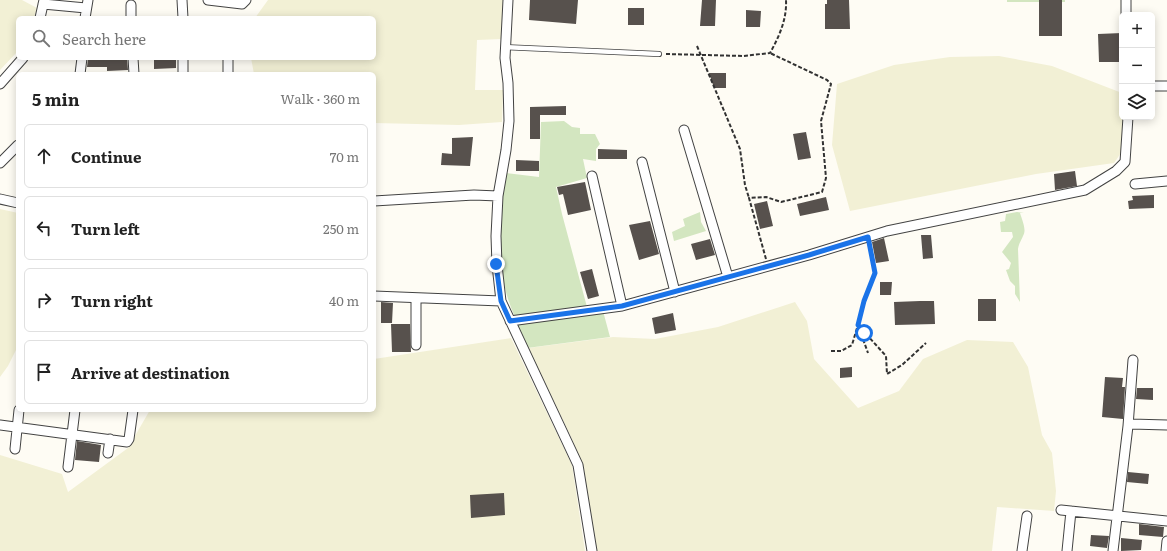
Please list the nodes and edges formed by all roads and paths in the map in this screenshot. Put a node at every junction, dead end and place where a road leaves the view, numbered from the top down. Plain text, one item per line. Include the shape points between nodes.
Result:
1 (182, 0) edge
2 (208, 0) edge
3 (246, 0) edge
4 (508, 0) edge
5 (786, 0) edge
6 (1126, 0) edge
7 (44, 2) edge
8 (87, 4) edge
9 (131, 5) dead end
10 (1126, 12) edge
11 (40, 16) edge
12 (86, 16) edge
13 (131, 16) edge
14 (183, 16) edge
15 (697, 46) dead end
16 (505, 48) junction
17 (770, 53) junction
18 (659, 54) joint
19 (700, 55) junction
20 (21, 60) edge
21 (82, 60) edge
22 (134, 60) edge
23 (183, 60) edge
24 (228, 60) edge
25 (80, 72) edge
26 (134, 72) edge
27 (183, 72) edge
28 (228, 72) edge
29 (0, 84) edge
30 (1155, 86) edge
31 (1167, 86) edge
32 (1128, 120) edge
33 (684, 130) dead end
34 (16, 147) edge
35 (642, 162) dead end
36 (0, 163) edge
37 (592, 176) dead end
38 (1167, 181) edge
39 (1134, 184) dead end
40 (498, 196) junction
41 (0, 199) edge
42 (750, 199) junction
43 (376, 201) edge
44 (16, 203) edge
45 (868, 237) junction
46 (768, 266) junction
47 (728, 277) junction
48 (675, 292) junction
49 (376, 296) edge
50 (416, 298) junction
51 (501, 301) junction
52 (622, 306) junction
53 (510, 321) junction
54 (858, 325) junction
55 (926, 343) dead end
56 (416, 345) dead end
57 (831, 351) dead end
58 (868, 353) dead end
59 (1133, 360) dead end
60 (19, 412) edge
61 (75, 412) edge
62 (132, 412) edge
63 (0, 425) edge
64 (1167, 425) edge
65 (1128, 426) junction
66 (17, 427) junction
67 (72, 434) junction
68 (110, 439) junction
69 (15, 449) dead end
70 (108, 452) dead end
71 (68, 467) dead end
72 (1061, 510) dead end
73 (1071, 511) junction
74 (1118, 515) junction
75 (1028, 516) dead end
76 (1167, 521) edge
77 (1167, 541) edge
78 (592, 551) edge
79 (1022, 551) edge
80 (1067, 551) edge
81 (1113, 551) edge
82 (1166, 551) edge

1 - 14 street
2 - 3 street via 242,4
4 - 16 street
5 - 17 path via 787,9 780,36
6 - 10 street
7 - 8 street
7 - 11 street
8 - 12 street
9 - 13 street
15 - 19 path
16 - 18 lane
16 - 40 street via 509,121
17 - 19 path via 743,56
17 - 42 path via 831,84 821,121 826,178 822,192 781,202 766,197
18 - 19 path
19 - 42 path via 740,149 745,185
20 - 29 street
21 - 25 street
22 - 26 street
23 - 27 street
24 - 28 street
30 - 31 street
32 - 45 street via 1125,162 1116,171 1085,190
33 - 47 street
34 - 36 street
35 - 48 street
37 - 52 street
38 - 39 street
40 - 43 street
40 - 51 street via 496,250
41 - 44 street
42 - 46 path
45 - 46 street
45 - 54 path via 875,273
46 - 47 street
47 - 48 street
48 - 52 street
49 - 50 street
50 - 51 street
50 - 56 street
51 - 53 street
52 - 53 street
53 - 78 street via 578,465
54 - 55 path via 886,356 887,374 902,365
54 - 57 path via 852,345 841,351
54 - 58 path
59 - 65 street
60 - 66 street
61 - 67 street
62 - 68 street via 129,440 127,442
63 - 66 street
64 - 65 street
65 - 74 street
66 - 67 street
66 - 69 street
67 - 68 street
67 - 71 street
68 - 70 street
72 - 73 street
73 - 74 street
73 - 80 street
74 - 76 street
74 - 81 street
75 - 79 street
77 - 82 street

